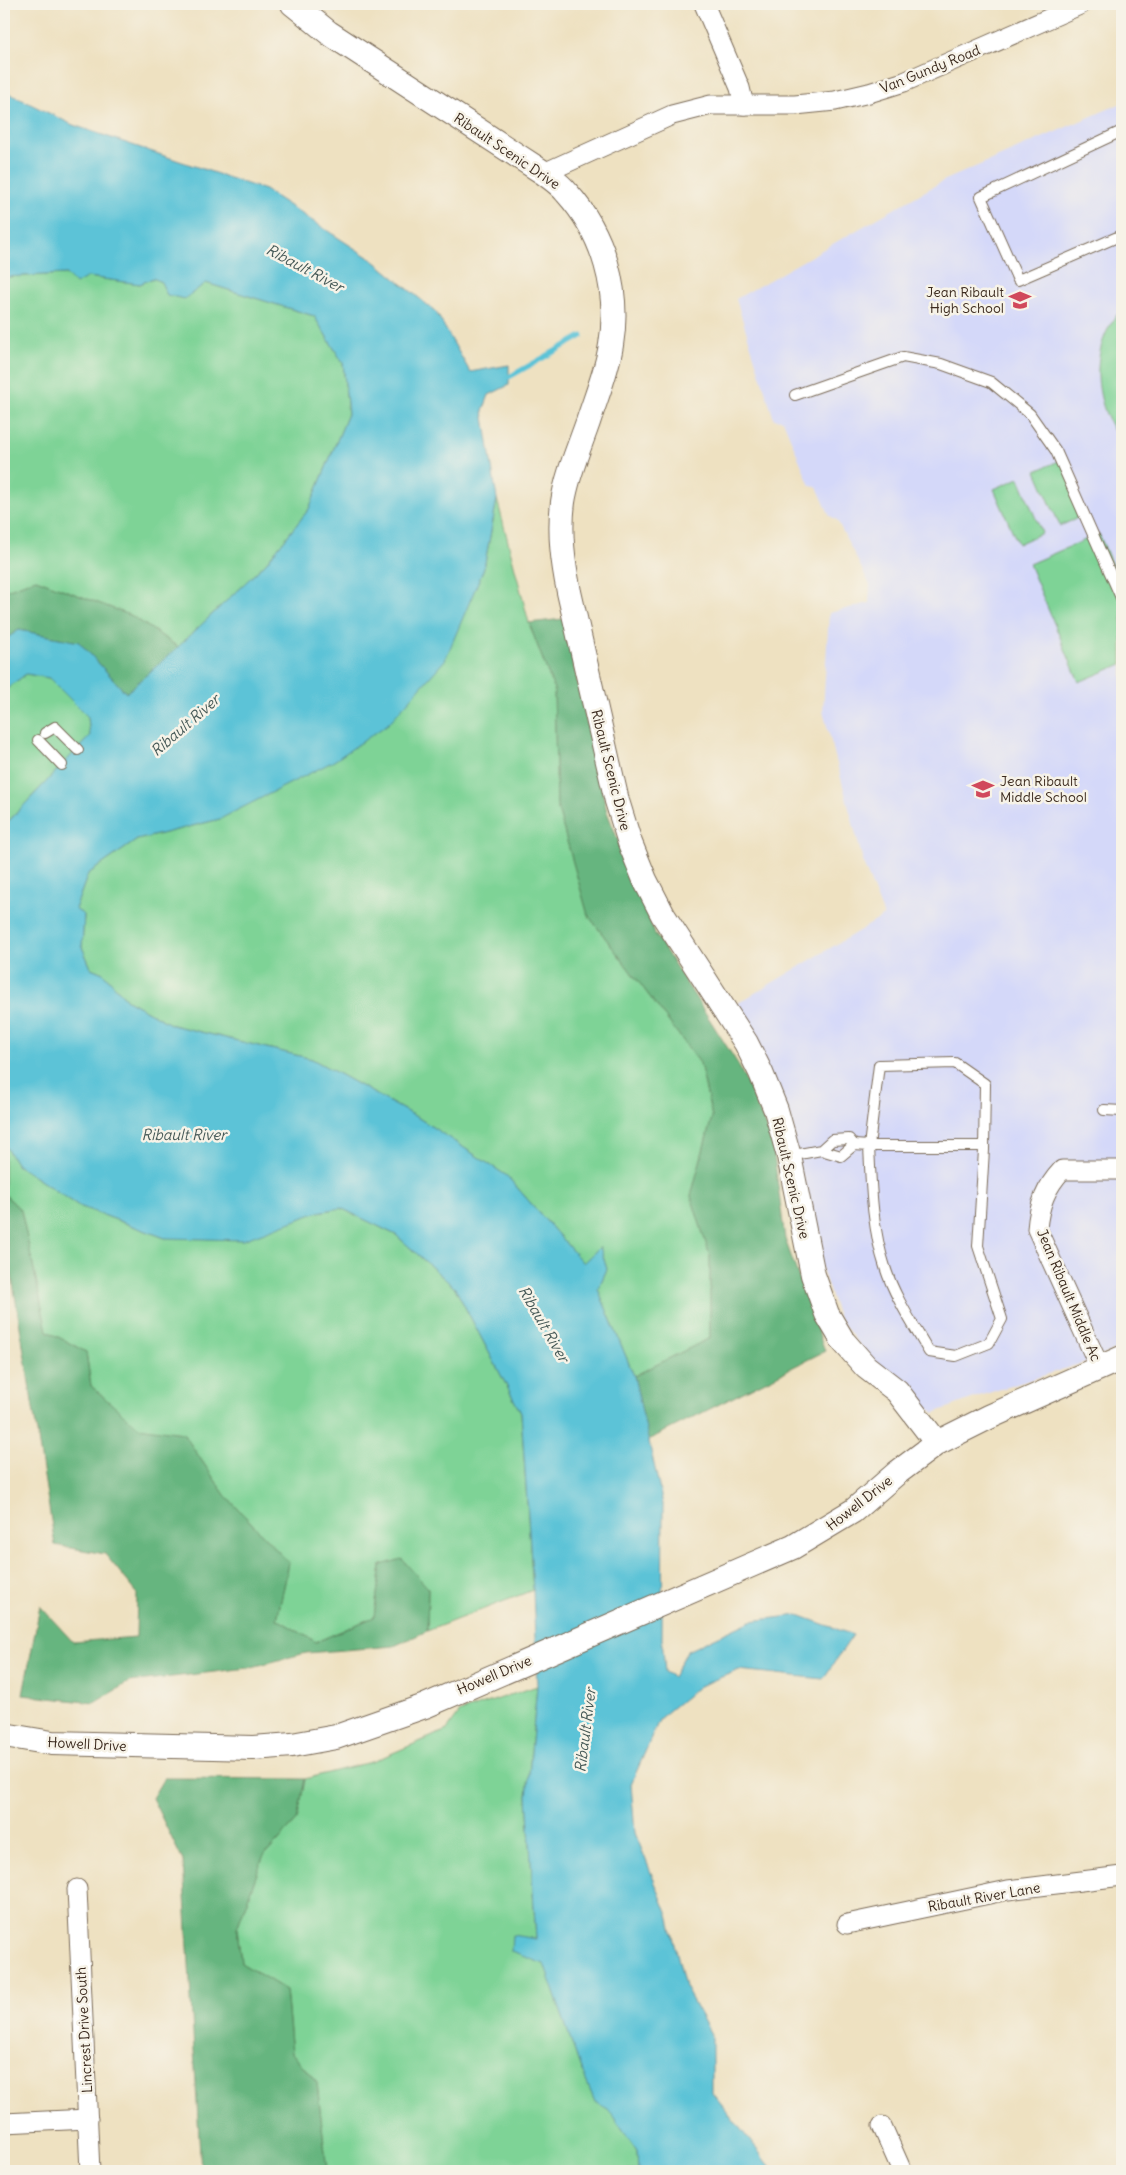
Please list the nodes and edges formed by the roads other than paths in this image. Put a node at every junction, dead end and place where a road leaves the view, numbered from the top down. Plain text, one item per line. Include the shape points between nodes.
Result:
1 (293, 4) edge
2 (704, 4) edge
3 (1082, 4) edge
4 (744, 105) junction
5 (1122, 131) edge
6 (544, 173) junction
7 (1122, 234) edge
8 (794, 395) dead end
9 (1122, 600) edge
10 (78, 750) dead end
11 (62, 765) dead end
12 (1104, 1110) dead end
13 (1122, 1111) edge
14 (854, 1145) junction
15 (868, 1146) junction
16 (984, 1146) junction
17 (821, 1150) junction
18 (789, 1156) junction
19 (1122, 1170) edge
20 (1122, 1358) edge
21 (1100, 1368) junction
22 (937, 1442) junction
23 (4, 1736) edge
24 (1122, 1876) edge
25 (77, 1889) dead end
26 (847, 1924) dead end
27 (88, 2118) junction
28 (4, 2123) edge
29 (882, 2126) dead end
30 (90, 2171) edge
31 (902, 2171) edge

1 - 6 street, Ribault Scenic Drive via 329,33
2 - 4 street via 740,88
3 - 4 street, Van Gundy Road via 904,82 869,93 795,106
4 - 6 street, Van Gundy Road via 711,105 672,116
5 - 7 lane via 980,197 1018,280
6 - 18 street, Ribault Scenic Drive via 567,192 602,248 613,307 611,345 568,480 561,532 569,592 617,801 645,880 663,915 746,1043 761,1073
8 - 9 lane via 903,357 941,364 991,382 1030,414 1056,451
10 - 11 lane via 55,727 42,737
12 - 13 lane
14 - 15 lane
14 - 17 lane via 841,1156
14 - 17 lane via 849,1139 832,1140
15 - 16 lane
15 - 16 lane via 879,1065 955,1063 984,1084
15 - 16 lane via 872,1206 885,1268 929,1352 956,1356 989,1342 1002,1319 978,1246
17 - 18 lane
18 - 22 street, Ribault Scenic Drive via 813,1274 827,1314 842,1341 866,1368 897,1391
19 - 21 street, Jean Ribault Middle Ac via 1062,1170 1045,1193 1037,1228
20 - 21 street
21 - 22 street
22 - 23 street, Howell Drive via 853,1511 793,1547 425,1706 336,1737 253,1748 52,1743
24 - 26 street, Ribault River Lane via 1008,1890
25 - 27 street, Lincrest Drive South
27 - 28 street
27 - 30 street, Lincrest Drive South
29 - 31 street

